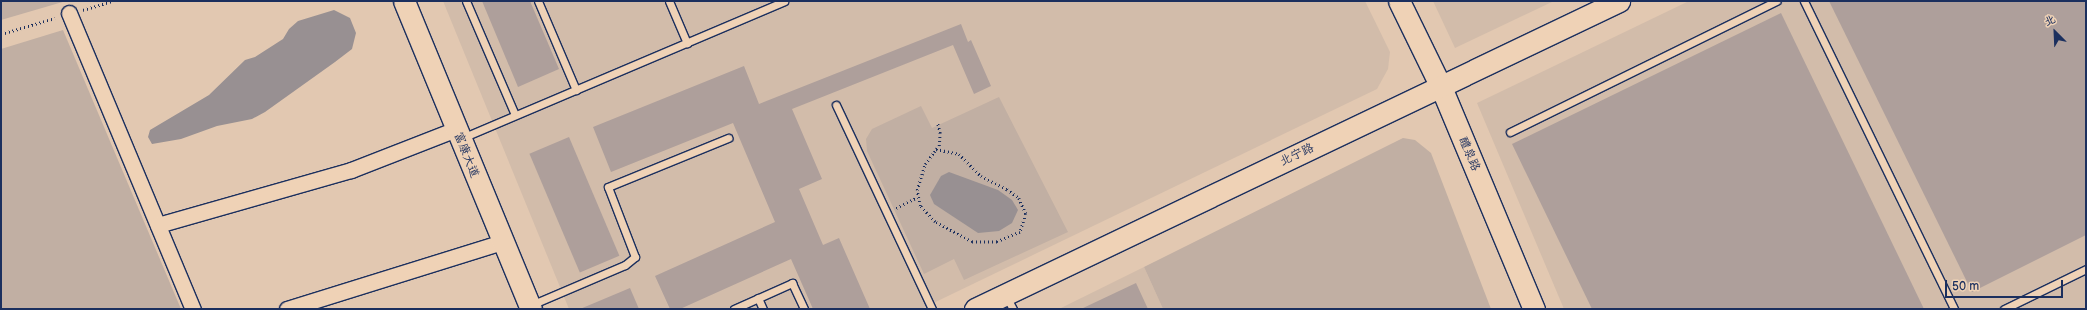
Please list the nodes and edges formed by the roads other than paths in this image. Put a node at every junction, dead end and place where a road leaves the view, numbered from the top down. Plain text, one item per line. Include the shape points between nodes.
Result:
1 (404, 1) edge
2 (466, 1) edge
3 (538, 1) edge
4 (669, 1) edge
5 (784, 1) edge
6 (1398, 1) edge
7 (1619, 1) edge
8 (1776, 1) edge
9 (1804, 1) edge
10 (69, 13) dead end
11 (687, 43) junction
12 (1441, 87) junction
13 (576, 90) junction
14 (836, 105) dead end
15 (515, 115) junction
16 (1510, 132) dead end
17 (458, 134) junction
18 (728, 138) dead end
19 (158, 225) junction
20 (502, 242) junction
21 (2086, 269) edge
22 (758, 298) junction
23 (1009, 302) edge
24 (530, 307) edge
25 (193, 309) edge
26 (287, 309) edge
27 (734, 309) edge
28 (763, 309) edge
29 (804, 309) edge
30 (932, 309) edge
31 (975, 309) edge
32 (1534, 309) edge
33 (1954, 309) edge
34 (2004, 309) edge

1 - 17 street, 富康大道
2 - 15 lane
3 - 13 lane
4 - 11 lane
5 - 11 lane
6 - 12 street, 醴泉路
7 - 12 street, 北宁路
8 - 16 lane
9 - 33 lane
10 - 19 street
11 - 13 lane
12 - 23 street, 北宁路
12 - 32 street, 醴泉路
13 - 15 lane
14 - 30 lane
15 - 17 lane
17 - 19 street via 351,170
17 - 20 street, 富康大道
18 - 24 lane via 608,187 635,257 625,265
19 - 25 street
20 - 24 street, 富康大道
20 - 26 street
21 - 34 lane
22 - 27 lane
22 - 28 lane
22 - 29 lane via 792,283
23 - 31 street, 北宁路

